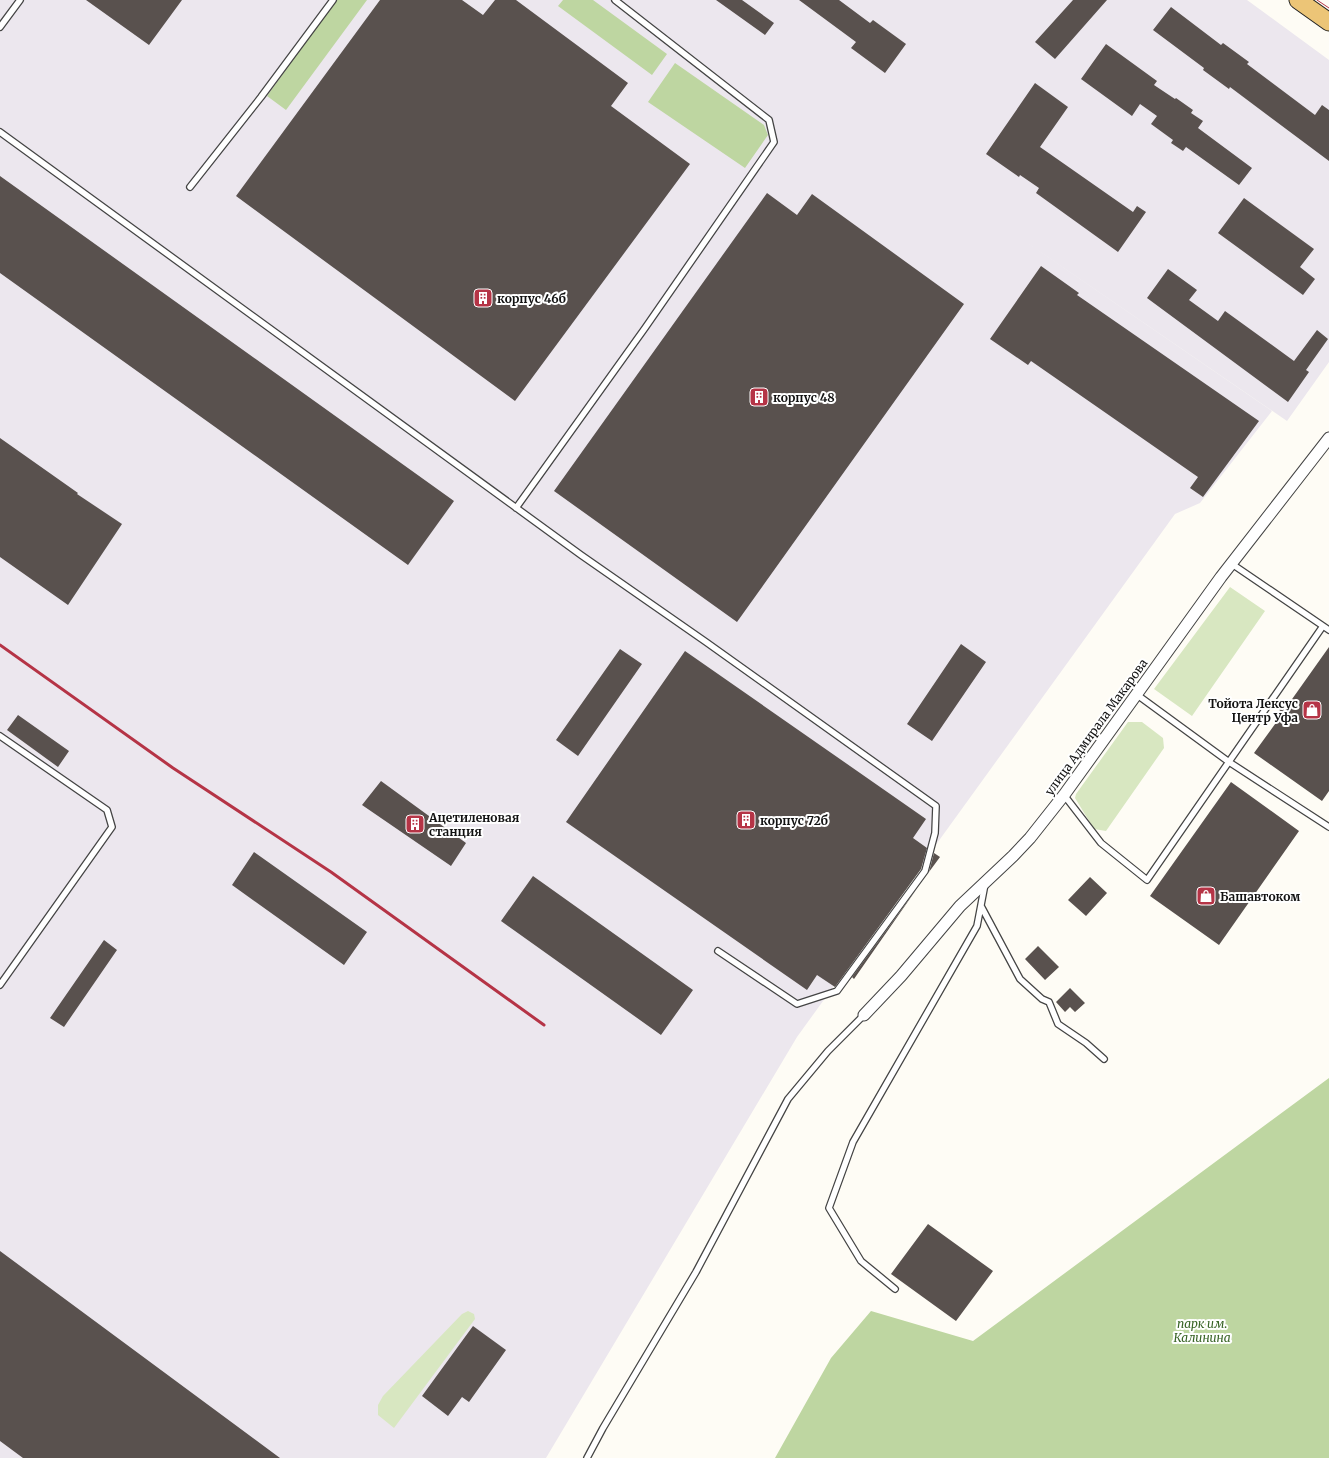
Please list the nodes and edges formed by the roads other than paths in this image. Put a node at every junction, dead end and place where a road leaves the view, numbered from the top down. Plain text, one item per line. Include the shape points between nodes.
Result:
1 (20, 0) edge
2 (333, 0) edge
3 (615, 0) edge
4 (1298, 0) edge
5 (1329, 22) edge
6 (0, 28) edge
7 (0, 132) edge
8 (190, 187) dead end
9 (1329, 438) edge
10 (516, 508) junction
11 (1232, 564) junction
12 (1323, 626) junction
13 (1329, 630) edge
14 (1136, 694) junction
15 (0, 736) edge
16 (1229, 762) junction
17 (1064, 795) junction
18 (1329, 827) edge
19 (986, 881) junction
20 (981, 906) junction
21 (718, 951) dead end
22 (0, 985) edge
23 (864, 1015) joint
24 (1104, 1059) dead end
25 (896, 1290) dead end
26 (587, 1458) edge

1 - 6 lane
2 - 8 lane
3 - 10 lane via 769,120 774,142
4 - 5 main road
7 - 10 lane
9 - 11 street, улица Адмирала Макарова
10 - 21 lane via 936,806 935,833 925,871 838,991 797,1004
11 - 12 lane
11 - 14 street, улица Адмирала Макарова
12 - 13 lane
12 - 16 lane
14 - 16 lane
14 - 17 street, улица Адмирала Макарова
15 - 22 lane via 106,810 112,826
16 - 17 lane via 1147,880 1101,843
16 - 18 lane
17 - 19 street, улица Адмирала Макарова via 1030,838
19 - 20 lane
19 - 23 street, улица Адмирала Макарова via 960,906
20 - 24 lane via 1020,979 1042,999 1050,1002 1058,1024
20 - 25 lane via 977,926 853,1142 829,1208 861,1261
23 - 26 lane via 828,1051 788,1099 696,1272

